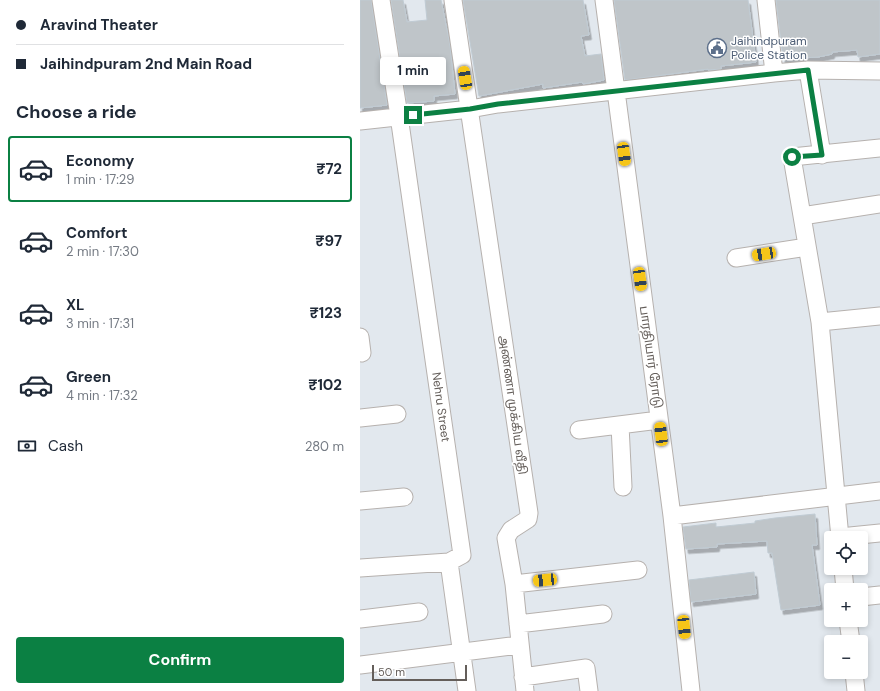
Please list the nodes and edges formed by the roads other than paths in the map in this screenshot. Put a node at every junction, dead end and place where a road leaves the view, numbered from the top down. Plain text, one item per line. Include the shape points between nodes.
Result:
1 (381, 0) edge
2 (453, 0) edge
3 (604, 0) edge
4 (766, 0) edge
5 (808, 70) junction
6 (880, 71) edge
7 (774, 73) junction
8 (615, 91) junction
9 (470, 109) junction
10 (399, 116) junction
11 (360, 121) edge
12 (880, 148) edge
13 (822, 155) junction
14 (880, 204) edge
15 (802, 216) junction
16 (807, 247) junction
17 (736, 258) dead end
18 (880, 316) edge
19 (820, 322) junction
20 (398, 414) dead end
21 (360, 418) edge
22 (659, 420) junction
23 (620, 425) junction
24 (579, 430) dead end
25 (624, 487) dead end
26 (880, 490) edge
27 (836, 495) junction
28 (404, 496) dead end
29 (360, 501) edge
30 (672, 516) junction
31 (839, 531) edge
32 (880, 533) edge
33 (868, 534) edge
34 (449, 562) junction
35 (360, 568) edge
36 (638, 570) dead end
37 (514, 584) junction
38 (880, 595) edge
39 (868, 596) edge
40 (419, 612) dead end
41 (603, 614) dead end
42 (360, 619) edge
43 (518, 624) junction
44 (519, 645) junction
45 (462, 652) junction
46 (360, 665) edge
47 (855, 679) edge
48 (524, 684) edge
49 (467, 691) edge
50 (589, 691) edge
51 (691, 691) edge
52 (856, 691) edge

1 - 10 street
2 - 9 street
3 - 8 street, பாரதியார் ரோடு
4 - 7 street
5 - 6 street
5 - 7 street
5 - 13 street
7 - 8 street
8 - 9 street
8 - 22 street, பாரதியார் ரோடு
9 - 10 street
9 - 37 street, அண்ணா முக்கிய வீதி via 529,513 528,519 511,530 506,538
10 - 11 street
10 - 34 street, Nehru Street via 462,555
12 - 13 street
13 - 15 street via 792,157
14 - 15 street
15 - 16 street
16 - 17 street
16 - 19 street
18 - 19 street
19 - 27 street
20 - 21 street
22 - 23 street
22 - 30 street, பாரதியார் ரோடு
23 - 24 street
23 - 25 street
26 - 27 street
27 - 30 street
27 - 31 street
28 - 29 street
30 - 51 street, பாரதியார் ரோடு
32 - 33 street
34 - 35 street
34 - 45 street
36 - 37 street
37 - 43 street, அண்ணா முக்கிய வீதி
38 - 39 street
40 - 42 street
41 - 43 street
43 - 44 street, அண்ணா முக்கிய வீதி
44 - 45 street
44 - 48 street, அண்ணா முக்கிய வீதி
45 - 46 street
45 - 49 street
47 - 52 street
48 - 50 street via 586,668

